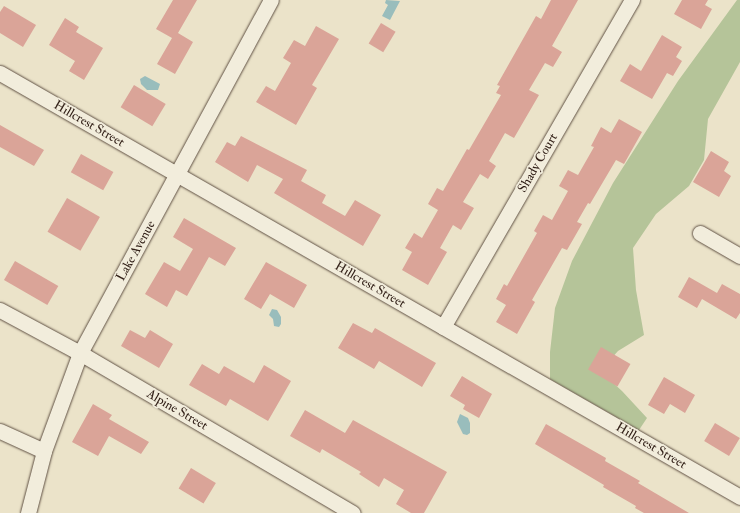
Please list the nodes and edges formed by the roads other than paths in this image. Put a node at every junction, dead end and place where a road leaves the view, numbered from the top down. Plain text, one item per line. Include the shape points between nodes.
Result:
1 (271, 0) edge
2 (632, 0) edge
3 (0, 73) edge
4 (177, 174) junction
5 (700, 233) dead end
6 (740, 256) edge
7 (0, 310) edge
8 (443, 326) junction
9 (80, 353) junction
10 (0, 431) edge
11 (44, 451) junction
12 (740, 497) edge
13 (28, 513) edge
14 (353, 513) edge

1 - 4 street, Lake Avenue
2 - 8 street, Shady Court
3 - 4 street, Hillcrest Street
4 - 8 street, Hillcrest Street
4 - 9 street, Lake Avenue
5 - 6 street
7 - 9 street, Alpine Street
8 - 12 street, Hillcrest Street
9 - 11 street, Lake Avenue
9 - 14 street, Alpine Street
10 - 11 street
11 - 13 street, Lake Avenue

